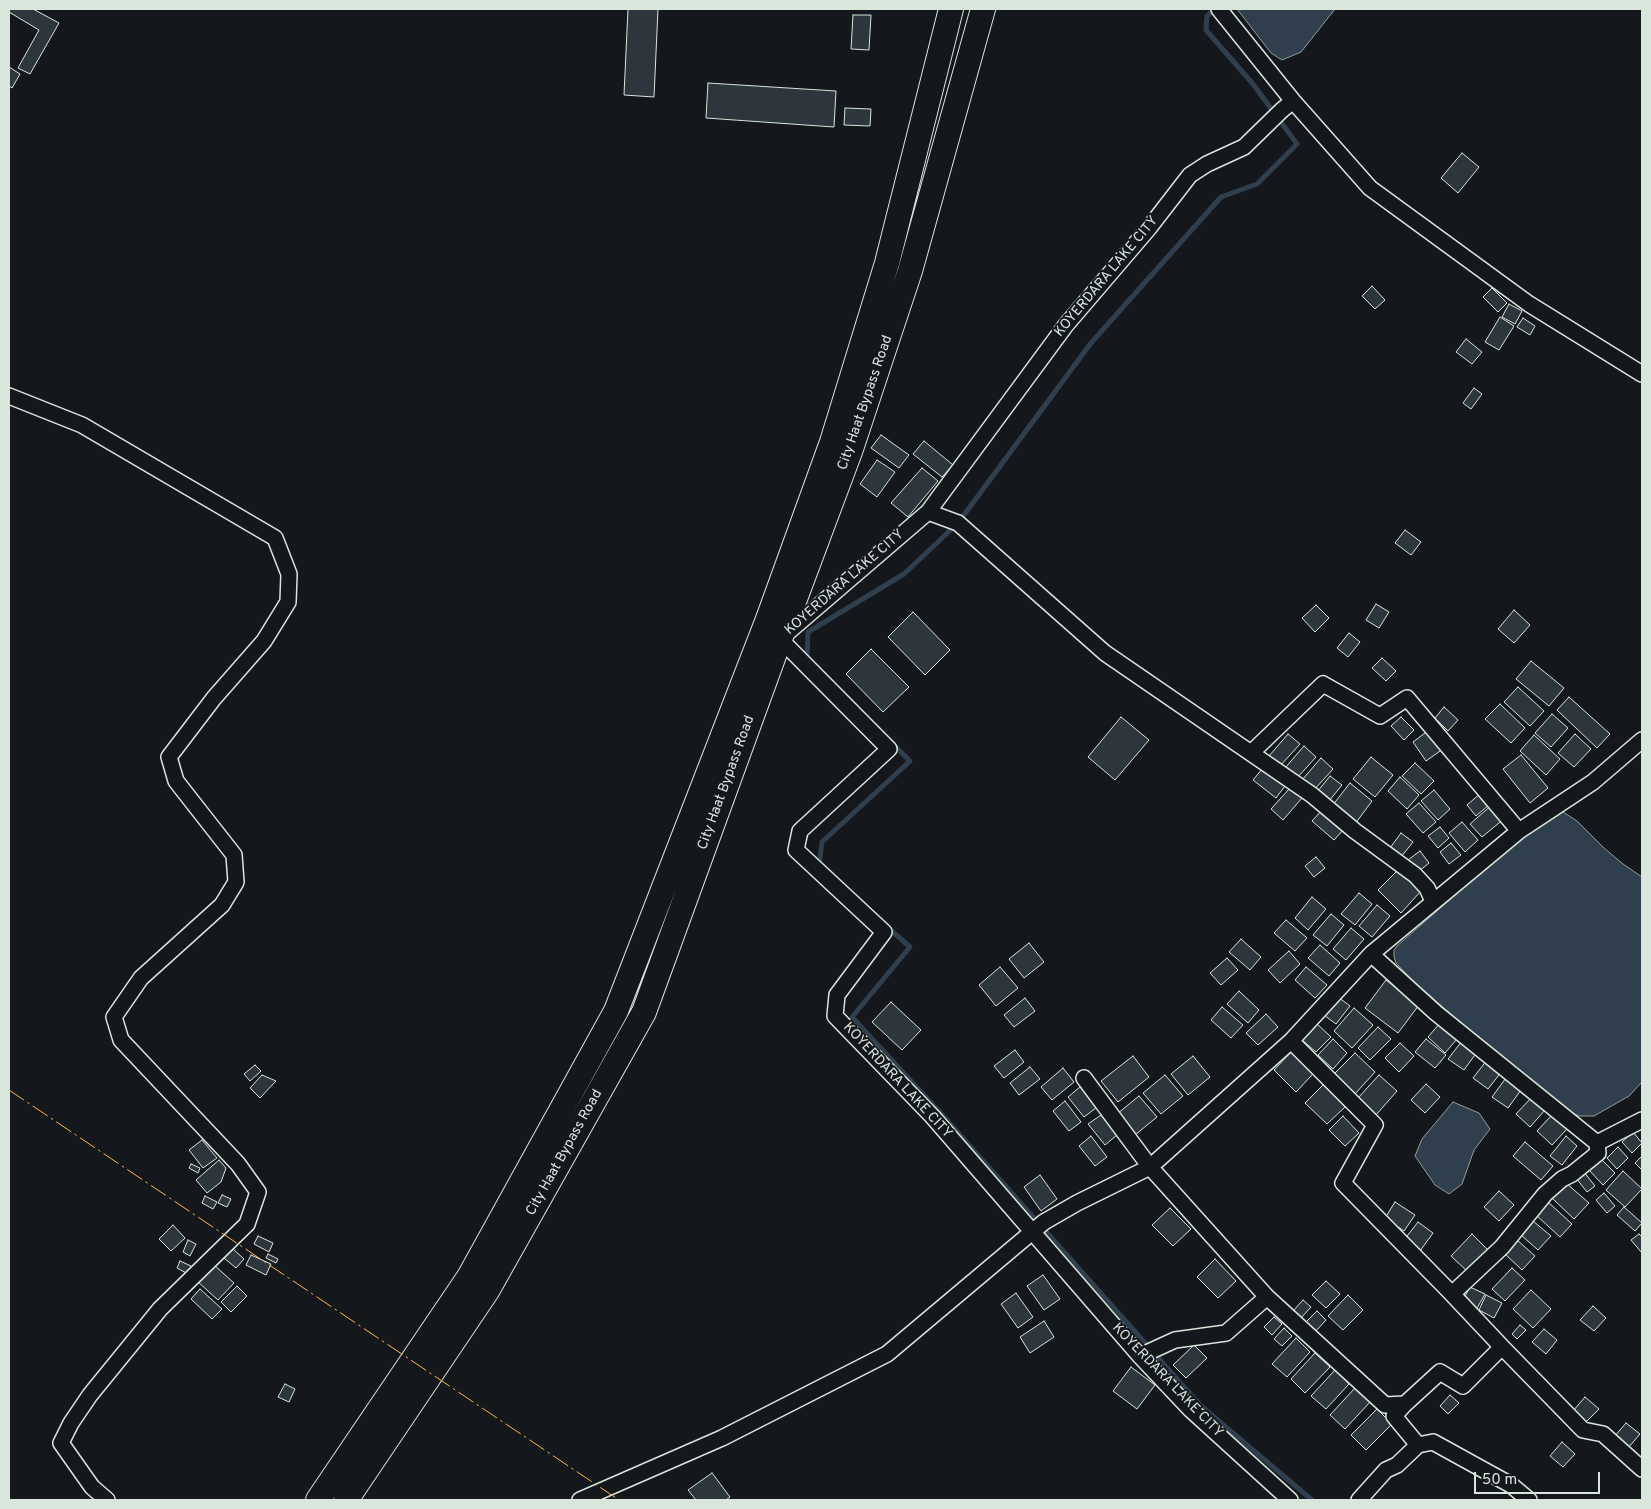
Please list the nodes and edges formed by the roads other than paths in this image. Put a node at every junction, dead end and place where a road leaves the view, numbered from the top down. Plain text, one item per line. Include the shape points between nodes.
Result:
1 (951, 9) edge
2 (983, 9) edge
3 (1221, 10) edge
4 (1294, 101) junction
5 (1642, 374) edge
6 (9, 396) edge
7 (928, 512) junction
8 (780, 639) junction
9 (1642, 740) edge
10 (1251, 753) junction
11 (1519, 831) junction
12 (1433, 901) junction
13 (1371, 954) junction
14 (1291, 1041) junction
15 (1084, 1078) dead end
16 (1642, 1120) edge
17 (1597, 1143) junction
18 (1150, 1167) junction
19 (1037, 1228) junction
20 (1452, 1294) junction
21 (1267, 1297) junction
22 (1502, 1347) junction
23 (1140, 1356) junction
24 (1405, 1404) junction
25 (1418, 1445) junction
26 (1642, 1469) edge
27 (107, 1500) edge
28 (318, 1500) edge
29 (346, 1500) edge
30 (580, 1500) edge
31 (1290, 1500) edge
32 (1359, 1500) edge
33 (1529, 1500) edge

1 - 28 main road, City Haat Bypass Road via 887,263 832,442 768,619 616,1011 469,1276
2 - 8 main road, City Haat Bypass Road via 910,271 851,449
3 - 4 street
4 - 5 street via 1370,188 1529,304
4 - 7 street, KOYERDARA LAKE CITY via 1244,147 1190,175 1066,325
6 - 27 street via 82,425 275,538 289,574 288,602 264,641 214,698 169,757 176,781 234,855 236,882 222,905 141,978 114,1017 121,1040 238,1164 258,1192 247,1224 160,1309 90,1394 61,1443 92,1487
7 - 8 street, KOYERDARA LAKE CITY
7 - 10 street via 958,523 1105,652
8 - 19 street, KOYERDARA LAKE CITY via 889,749 800,831 796,850 884,932 837,995 835,1016
8 - 29 main road, City Haat Bypass Road via 644,1012 487,1291
9 - 11 street via 1594,782
10 - 11 street via 1323,684 1380,716 1407,698
10 - 12 street via 1312,795 1415,875
11 - 12 street
12 - 13 street
13 - 14 street
13 - 17 street via 1436,1013
14 - 18 street
14 - 20 street via 1375,1126 1342,1183
15 - 18 street
16 - 17 street
17 - 20 street via 1598,1153 1545,1194 1502,1247
18 - 19 street via 1077,1202
18 - 21 street
19 - 23 street, KOYERDARA LAKE CITY
19 - 30 street via 887,1354 722,1438
20 - 22 street
21 - 23 street via 1226,1333 1175,1340
21 - 24 street via 1385,1405
22 - 24 street via 1463,1386 1440,1372
22 - 26 street via 1583,1430 1603,1434
23 - 31 street, KOYERDARA LAKE CITY via 1191,1410
24 - 25 street via 1394,1416
25 - 32 street via 1397,1465 1386,1470
25 - 33 street via 1433,1442 1511,1485

